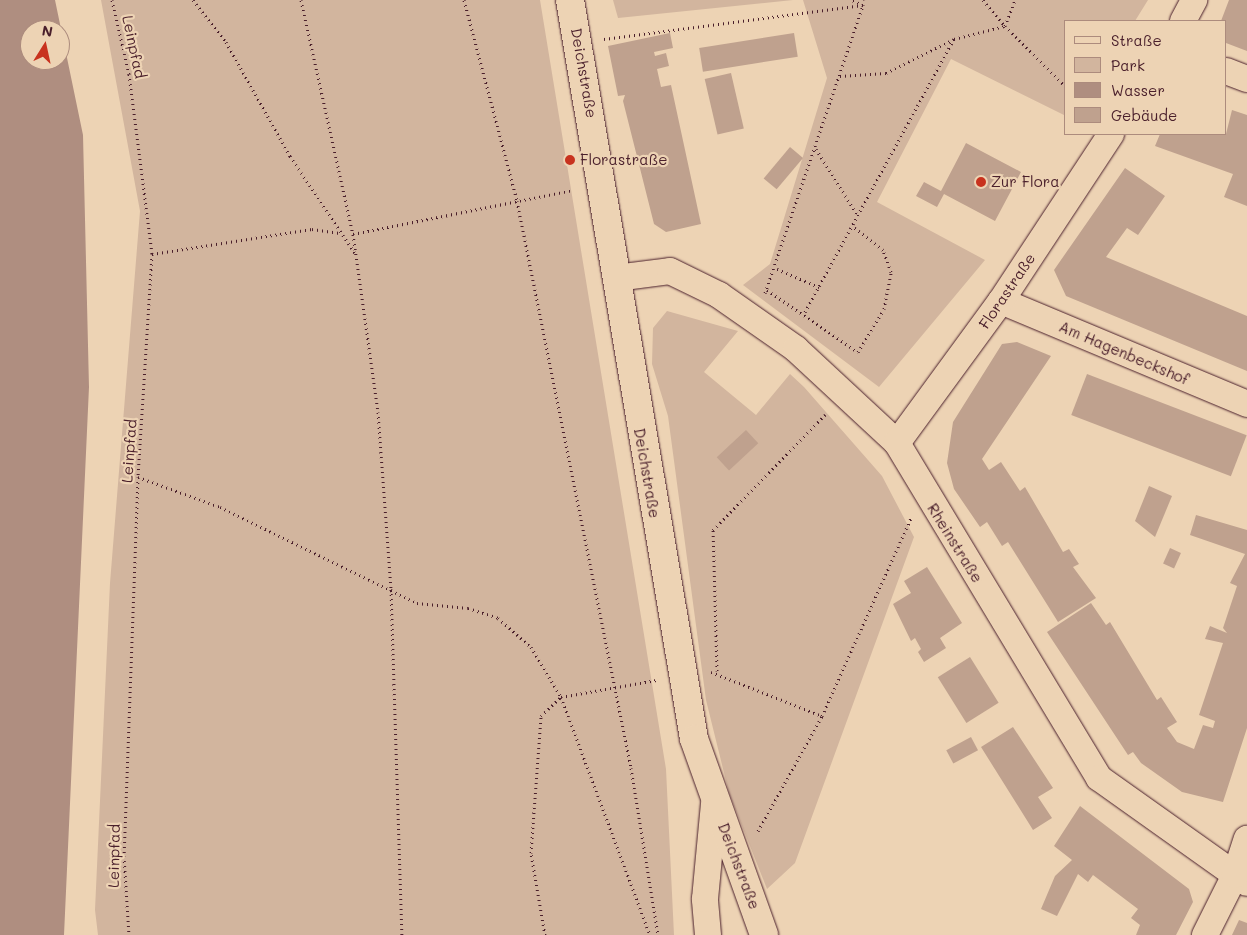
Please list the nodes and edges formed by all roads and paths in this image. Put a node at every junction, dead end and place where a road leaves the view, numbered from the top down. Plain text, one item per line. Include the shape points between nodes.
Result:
1 (112, 0) edge
2 (193, 0) edge
3 (300, 0) edge
4 (464, 0) edge
5 (570, 0) edge
6 (852, 0) edge
7 (864, 0) edge
8 (983, 0) edge
9 (1015, 0) edge
10 (1194, 0) edge
11 (863, 5) junction
12 (1184, 20) edge
13 (1005, 26) junction
14 (954, 39) junction
15 (579, 42) junction
16 (1227, 71) edge
17 (840, 76) junction
18 (1247, 79) edge
19 (1064, 86) edge
20 (1110, 135) edge
21 (816, 148) junction
22 (602, 184) junction
23 (517, 200) junction
24 (858, 216) junction
25 (852, 226) junction
26 (341, 233) junction
27 (353, 234) junction
28 (356, 253) junction
29 (152, 254) junction
30 (777, 269) junction
31 (616, 278) junction
32 (819, 287) junction
33 (767, 290) junction
34 (1001, 301) junction
35 (805, 312) junction
36 (754, 317) junction
37 (845, 394) junction
38 (1247, 404) edge
39 (897, 443) junction
40 (138, 477) junction
41 (928, 499) junction
42 (391, 589) junction
43 (717, 671) junction
44 (682, 675) junction
45 (614, 688) junction
46 (561, 697) junction
47 (822, 716) junction
48 (714, 803) junction
49 (1247, 839) edge
50 (740, 864) junction
51 (1241, 879) edge
52 (129, 935) edge
53 (402, 935) edge
54 (544, 935) edge
55 (650, 935) edge
56 (658, 935) edge
57 (708, 935) edge
58 (764, 935) edge
59 (1206, 935) edge

1 - 29 path, Leinpfad via 129,74
2 - 26 path via 226,42 290,156
3 - 27 path
4 - 23 path
5 - 15 street, Deichstraße
6 - 11 path
7 - 11 path
8 - 13 path
9 - 13 path
10 - 12 street
11 - 15 path
11 - 17 path
13 - 14 path
13 - 19 path
14 - 17 path via 886,73
14 - 24 path
15 - 22 street, Deichstraße
16 - 18 street
17 - 21 path
20 - 34 street, Florastraße
21 - 24 path
21 - 30 path
22 - 23 path
22 - 31 street, Deichstraße
23 - 27 path
23 - 45 path
24 - 25 path
25 - 32 path
25 - 35 path via 883,250 891,272 884,309 858,352
26 - 28 path
26 - 29 path via 312,229
27 - 28 path
28 - 42 path via 378,412
29 - 40 path, Leinpfad
30 - 32 path
30 - 33 path
31 - 36 street, Rheinstraße via 670,271
31 - 44 street, Deichstraße
32 - 35 path
33 - 35 path
33 - 36 path
34 - 38 street, Am Hagenbeckshof
34 - 39 street, Florastraße
36 - 37 street, Rheinstraße
37 - 39 street, Rheinstraße
37 - 43 path via 713,530
39 - 41 street, Rheinstraße
40 - 42 path via 220,507
40 - 52 path, Leinpfad via 124,907
41 - 47 path via 906,523
41 - 51 street, Rheinstraße via 1099,778
42 - 46 path via 416,603 468,608 498,618 531,647
42 - 53 path
43 - 44 path
43 - 47 path
44 - 45 path
44 - 48 street, Deichstraße via 694,739
45 - 46 path
45 - 56 path
46 - 54 path via 541,716 532,844
46 - 55 path
47 - 50 path
48 - 50 street, Deichstraße
48 - 57 street via 705,899
49 - 51 street
50 - 58 street, Deichstraße
51 - 59 street

